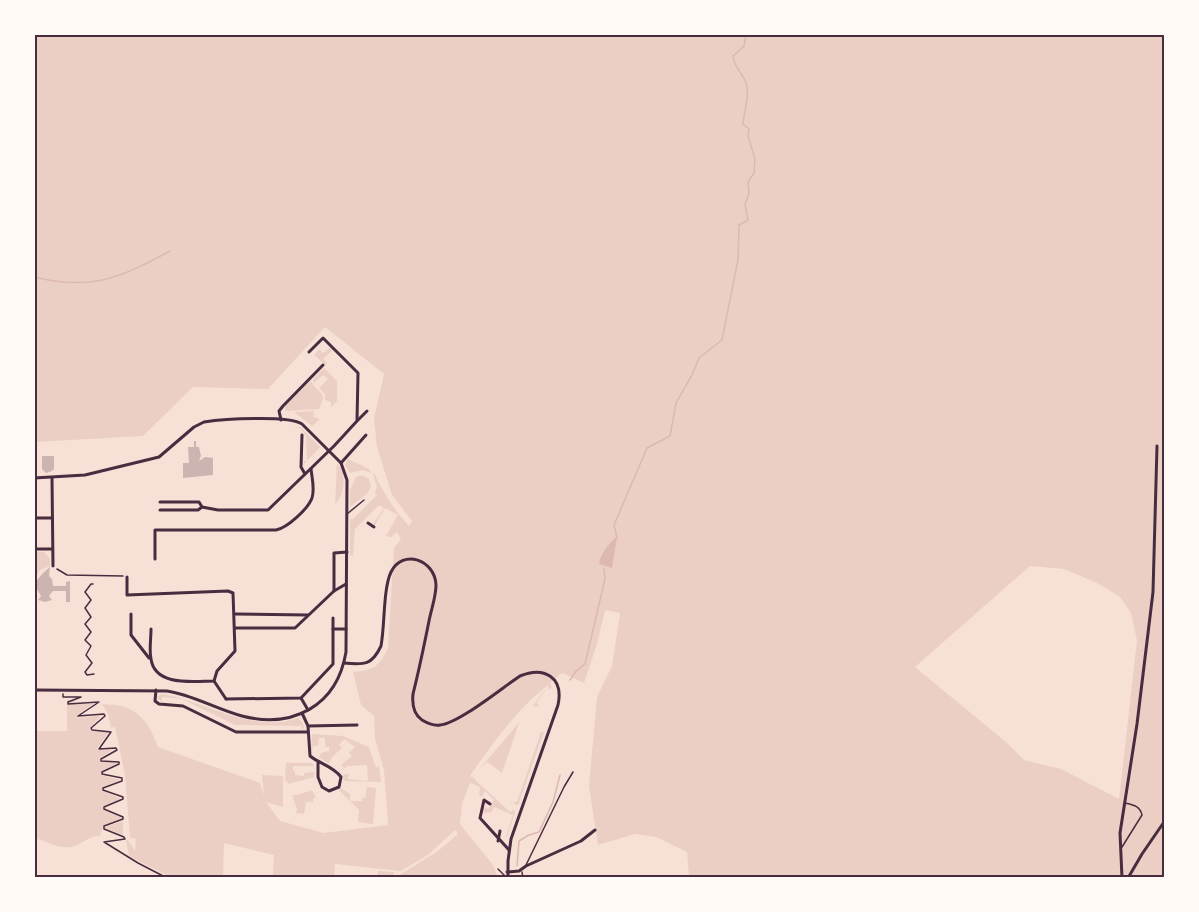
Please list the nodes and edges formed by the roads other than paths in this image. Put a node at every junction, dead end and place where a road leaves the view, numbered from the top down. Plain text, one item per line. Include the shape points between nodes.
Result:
1 (309, 352) dead end
2 (323, 365) dead end
3 (366, 411) dead end
4 (281, 420) junction
5 (357, 421) junction
6 (302, 435) dead end
7 (366, 435) dead end
8 (1157, 446) dead end
9 (329, 451) junction
10 (341, 463) junction
11 (311, 469) junction
12 (305, 474) junction
13 (34, 478) edge
14 (52, 478) junction
15 (364, 500) dead end
16 (160, 502) dead end
17 (202, 507) junction
18 (160, 510) dead end
19 (347, 514) junction
20 (34, 518) edge
21 (52, 518) junction
22 (368, 523) dead end
23 (374, 527) dead end
24 (34, 549) edge
25 (52, 549) junction
26 (346, 552) junction
27 (155, 559) dead end
28 (53, 566) road end
29 (127, 577) road end
30 (346, 584) junction
31 (334, 591) junction
32 (131, 614) dead end
33 (235, 614) junction
34 (308, 615) junction
35 (333, 618) dead end
36 (235, 628) junction
37 (151, 629) dead end
38 (333, 629) junction
39 (346, 629) junction
40 (151, 659) junction
41 (344, 663) junction
42 (214, 681) junction
43 (34, 690) edge
44 (156, 690) junction
45 (301, 698) junction
46 (226, 699) junction
47 (223, 709) junction
48 (308, 710) junction
49 (302, 713) junction
50 (357, 725) dead end
51 (308, 726) junction
52 (308, 732) junction
53 (318, 762) junction
54 (573, 772) dead end
55 (1124, 803) junction
56 (490, 804) dead end
57 (1164, 822) edge
58 (596, 830) dead end
59 (500, 831) dead end
60 (498, 841) junction
61 (509, 850) junction
62 (1120, 851) junction
63 (526, 866) junction
64 (498, 869) dead end
65 (521, 871) junction
66 (507, 872) junction
67 (507, 878) edge
68 (523, 878) edge
69 (1122, 878) edge
70 (1128, 878) edge

1 - 5 street via 323,339 358,373
2 - 4 street via 279,411
3 - 5 street
4 - 9 street via 296,420
4 - 14 street via 204,422 159,458 86,475
5 - 9 street
6 - 12 street
7 - 10 street
8 - 55 street via 1153,592
9 - 10 street
9 - 11 street
10 - 19 street via 347,480
11 - 12 street
11 - 27 street via 312,499 286,527 155,530
12 - 17 street via 268,510
13 - 14 street
14 - 21 street
15 - 19 lane
16 - 17 street via 199,502
17 - 18 street
19 - 26 street
20 - 21 street
21 - 25 street
22 - 23 street
24 - 25 street
25 - 28 street
26 - 30 street
26 - 31 street via 334,553
29 - 33 street via 127,595 233,592
30 - 31 street
30 - 39 street
31 - 34 street
32 - 40 street via 131,635
33 - 34 street
33 - 36 street
34 - 36 street via 295,628
35 - 38 street
36 - 42 street via 235,651 217,671
37 - 40 street
38 - 39 street
38 - 45 street via 332,667
39 - 41 street
40 - 42 street via 156,670 169,679
41 - 48 street via 332,689
41 - 61 street via 364,663 377,655 391,572 401,561 416,559 430,567 436,585 413,694 418,717 430,724 443,725 525,674 542,672 554,679 559,691 558,705
42 - 46 street
43 - 44 street
44 - 47 street via 184,694
44 - 52 street via 155,700 159,704 182,705 236,732
45 - 46 street
45 - 48 street
46 - 47 street
47 - 49 street via 272,720
48 - 49 street
49 - 51 street
50 - 51 street
51 - 52 street
52 - 53 street via 308,752
53 - 53 street via 337,771 341,777 339,787 329,791 322,787
54 - 63 lane
55 - 62 street
55 - 62 lane via 1136,806 1142,816
56 - 60 street via 484,800 480,818
57 - 70 street
58 - 63 street via 581,842
59 - 60 street
60 - 61 street
61 - 66 street
62 - 69 street
63 - 65 street
64 - 67 lane
65 - 66 street
65 - 68 lane
66 - 67 street

